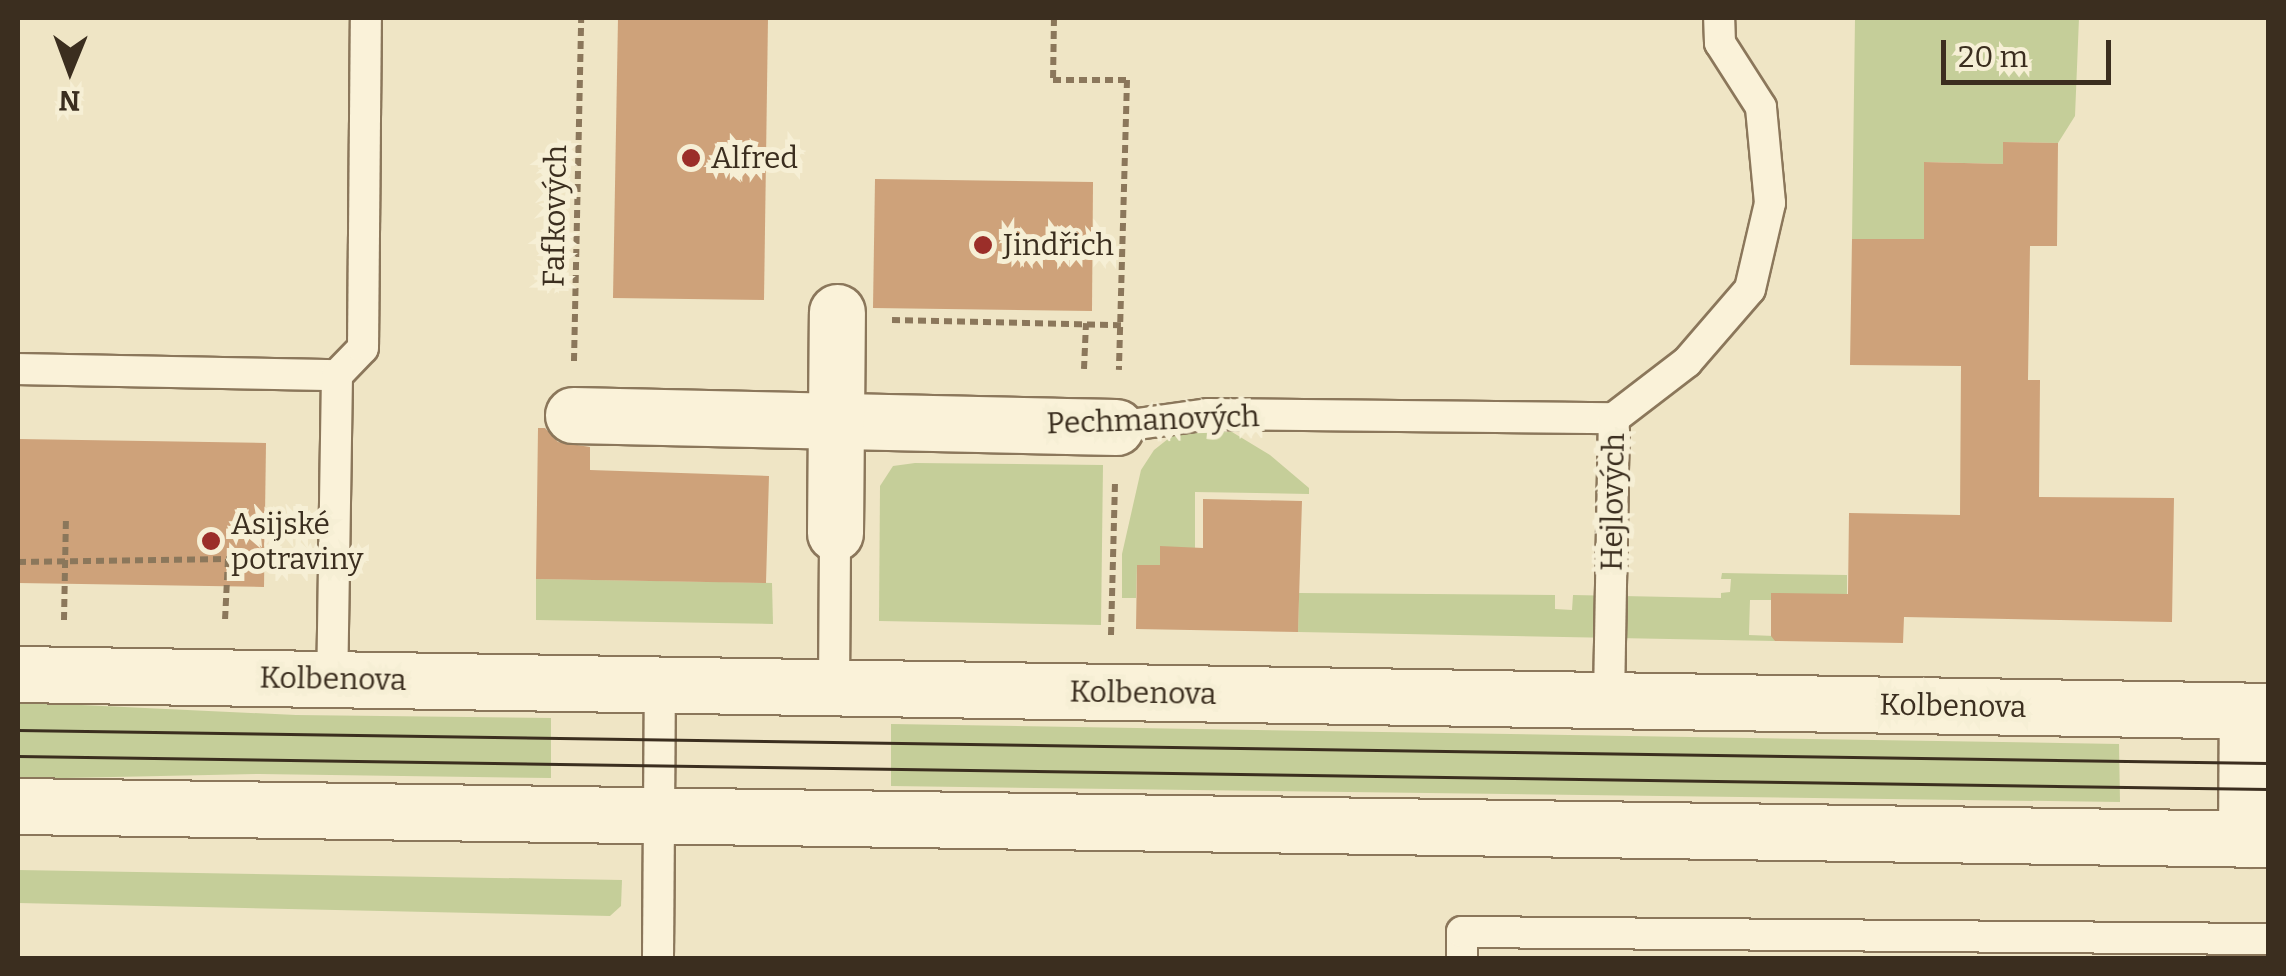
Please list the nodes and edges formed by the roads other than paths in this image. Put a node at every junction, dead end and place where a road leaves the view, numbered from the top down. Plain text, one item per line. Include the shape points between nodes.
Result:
1 (366, 18) edge
2 (1719, 18) edge
3 (838, 312) dead end
4 (18, 370) edge
5 (337, 375) junction
6 (574, 415) road end
7 (1614, 418) junction
8 (837, 422) junction
9 (1116, 427) joint
10 (836, 533) joint
11 (18, 674) edge
12 (332, 679) junction
13 (660, 685) junction
14 (834, 688) junction
15 (1609, 700) junction
16 (2258, 711) edge
17 (18, 806) edge
18 (660, 815) junction
19 (2257, 839) edge
20 (2268, 939) edge
21 (658, 958) edge
22 (1462, 958) edge

1 - 5 lane via 362,348
2 - 7 lane, Hejlových via 1720,43 1761,107 1770,203 1750,288 1687,362
3 - 8 main road
4 - 5 lane
5 - 12 lane
6 - 8 main road, Pechmanových
7 - 9 lane, Pechmanových via 1208,414
7 - 15 lane, Hejlových
8 - 9 main road, Pechmanových
8 - 10 main road
10 - 14 lane
11 - 12 main road, Kolbenova
12 - 13 main road, Kolbenova
13 - 14 main road, Kolbenova
13 - 18 lane
14 - 15 main road, Kolbenova
15 - 16 main road, Kolbenova
16 - 19 main road
17 - 18 main road
18 - 19 main road
18 - 21 lane
20 - 22 lane via 1462,932

